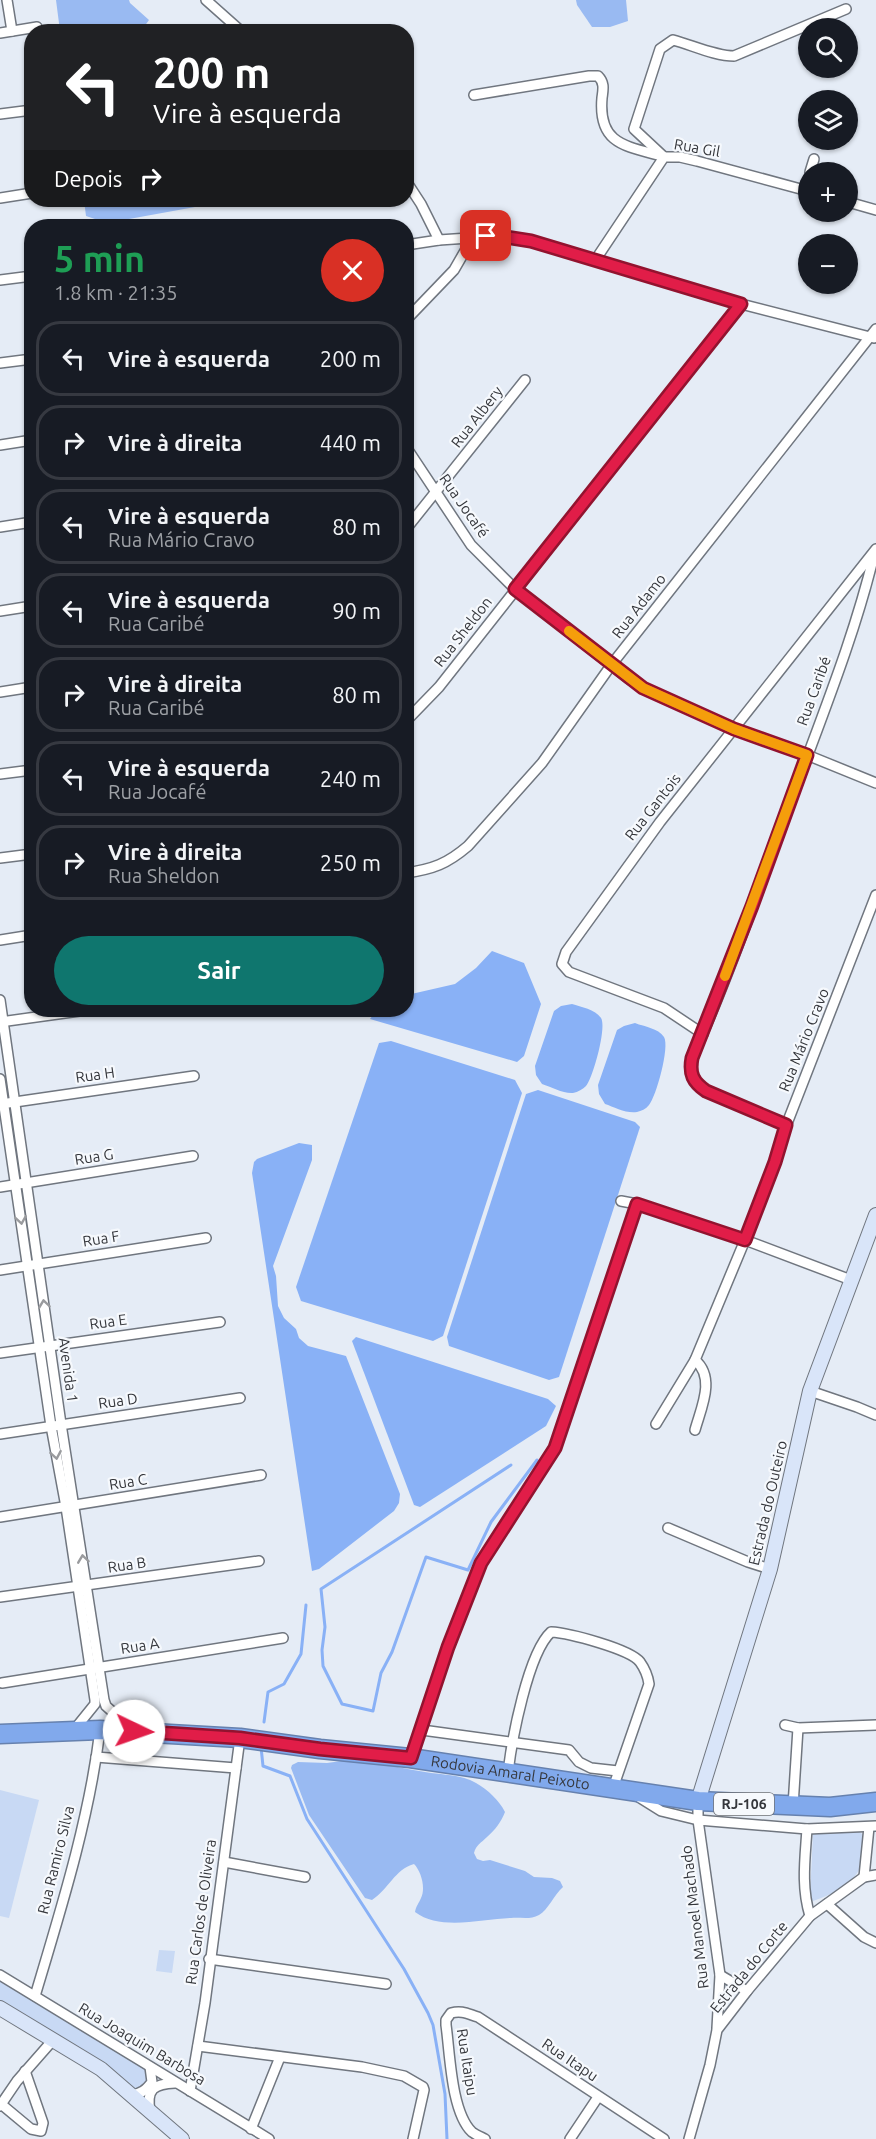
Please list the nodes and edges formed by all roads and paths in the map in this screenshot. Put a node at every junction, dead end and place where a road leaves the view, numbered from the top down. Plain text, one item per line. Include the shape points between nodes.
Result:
1 (7, 0) edge
2 (206, 0) edge
3 (846, 9) dead end
4 (233, 24) edge
5 (24, 29) edge
6 (12, 31) junction
7 (0, 33) edge
8 (474, 95) dead end
9 (24, 111) edge
10 (0, 114) edge
11 (664, 157) junction
12 (814, 159) dead end
13 (813, 162) edge
14 (798, 188) edge
15 (414, 192) edge
16 (24, 194) edge
17 (0, 198) edge
18 (858, 205) edge
19 (876, 210) edge
20 (473, 237) junction
21 (439, 240) junction
22 (414, 244) edge
23 (596, 259) junction
24 (24, 277) edge
25 (0, 280) edge
26 (741, 304) junction
27 (414, 312) edge
28 (874, 335) edge
29 (24, 360) edge
30 (0, 363) edge
31 (525, 380) dead end
32 (24, 441) edge
33 (0, 445) edge
34 (414, 459) edge
35 (436, 493) junction
36 (414, 519) edge
37 (24, 523) edge
38 (0, 527) edge
39 (876, 550) edge
40 (515, 589) junction
41 (24, 607) edge
42 (0, 611) edge
43 (612, 664) junction
44 (24, 688) edge
45 (0, 692) edge
46 (414, 713) edge
47 (734, 729) junction
48 (807, 755) junction
49 (24, 771) edge
50 (0, 774) edge
51 (876, 783) edge
52 (24, 855) edge
53 (0, 858) edge
54 (414, 872) edge
55 (876, 895) edge
56 (24, 936) edge
57 (0, 940) edge
58 (0, 1000) edge
59 (37, 1017) edge
60 (2, 1022) edge
61 (703, 1034) junction
62 (194, 1076) dead end
63 (0, 1079) edge
64 (6, 1104) edge
65 (786, 1125) junction
66 (193, 1156) dead end
67 (26, 1183) junction
68 (15, 1185) junction
69 (0, 1187) edge
70 (621, 1202) dead end
71 (637, 1204) junction
72 (876, 1215) edge
73 (206, 1238) dead end
74 (745, 1240) junction
75 (33, 1265) junction
76 (0, 1270) edge
77 (851, 1280) junction
78 (220, 1322) dead end
79 (50, 1345) junction
80 (39, 1347) junction
81 (0, 1353) edge
82 (696, 1360) junction
83 (810, 1391) junction
84 (240, 1398) dead end
85 (876, 1415) edge
86 (656, 1424) dead end
87 (56, 1425) junction
88 (695, 1430) dead end
89 (0, 1434) edge
90 (261, 1475) dead end
91 (71, 1507) junction
92 (0, 1517) edge
93 (669, 1528) dead end
94 (259, 1561) dead end
95 (770, 1569) junction
96 (83, 1587) junction
97 (0, 1598) edge
98 (283, 1638) dead end
99 (95, 1668) junction
100 (2, 1683) dead end
101 (785, 1725) dead end
102 (876, 1725) edge
103 (798, 1728) junction
104 (74, 1730) junction
105 (100, 1730) junction
106 (422, 1730) junction
107 (134, 1731) junction
108 (0, 1734) edge
109 (254, 1740) junction
110 (512, 1741) junction
111 (96, 1757) junction
112 (411, 1758) junction
113 (236, 1768) junction
114 (507, 1772) junction
115 (620, 1784) junction
116 (698, 1801) junction
117 (876, 1802) edge
118 (793, 1806) junction
119 (698, 1820) junction
120 (872, 1827) edge
121 (807, 1829) junction
122 (224, 1862) junction
123 (876, 1875) edge
124 (305, 1877) dead end
125 (864, 1877) junction
126 (826, 1904) junction
127 (810, 1916) junction
128 (876, 1942) edge
129 (209, 1959) junction
130 (720, 1975) junction
131 (0, 1976) edge
132 (386, 1984) dead end
133 (747, 1990) junction
134 (35, 1996) junction
135 (0, 2008) edge
136 (457, 2012) joint
137 (717, 2030) junction
138 (53, 2040) junction
139 (198, 2046) junction
140 (280, 2057) junction
141 (150, 2067) junction
142 (25, 2071) junction
143 (175, 2083) junction
144 (190, 2091) junction
145 (131, 2095) junction
146 (598, 2097) junction
147 (0, 2105) edge
148 (150, 2111) junction
149 (251, 2129) junction
150 (182, 2139) edge
151 (269, 2139) edge
152 (413, 2139) edge
153 (485, 2139) edge
154 (570, 2139) edge
155 (664, 2139) edge
156 (689, 2139) edge

1 - 6 street
2 - 4 street
3 - 11 street via 734,56 672,40 660,49 634,129
5 - 6 street
6 - 7 street
8 - 11 street via 598,76 603,81 606,132 630,147
9 - 10 street
11 - 14 street, Rua Gil via 680,157
11 - 23 street, Rua Gil
12 - 13 street
15 - 21 street
16 - 17 street
18 - 19 street
20 - 21 street
20 - 23 street via 531,241
20 - 27 street via 454,270
21 - 22 street
23 - 26 street
24 - 25 street
26 - 28 street
26 - 40 street, Rua Sheldon
28 - 43 street, Rua Adamo
29 - 30 street
31 - 35 street, Rua Albery
32 - 33 street
34 - 35 street, Rua Jocafé
35 - 36 street, Rua Albery
35 - 40 street, Rua Jocafé via 471,545
37 - 38 street
39 - 47 street, Rua Gantois
39 - 48 street, Rua Caribé
40 - 43 street, Rua Jocafé
40 - 46 street, Rua Sheldon via 439,687
41 - 42 street
43 - 47 street, Rua Jocafé via 643,688
43 - 54 street, Rua Adamo via 542,763 468,846 444,864
44 - 45 street
47 - 48 street, Rua Jocafé
47 - 61 street, Rua Gantois via 629,862 566,952 562,964 572,973 663,1008
48 - 51 street, Rua Jocafé
48 - 61 street, Rua Caribé
49 - 50 street
52 - 53 street
55 - 65 street, Rua Mário Cravo
56 - 57 street
58 - 60 street, Avenida 1
59 - 60 street
60 - 64 street, Avenida 1
61 - 65 street, Rua Caribé via 692,1058 690,1071 695,1083
62 - 64 street, Rua H
63 - 64 street, Avenida 1
64 - 67 street, Avenida 1
64 - 68 street, Avenida 1
65 - 74 street, Rua Mário Cravo
66 - 67 street, Rua G
67 - 68 street, Rua G
67 - 75 street, Avenida 1
68 - 69 street, Rua G
68 -> 75 street, Avenida 1
70 - 71 street
71 - 74 street
71 - 106 street via 555,1448 481,1563 448,1647
72 - 77 street, Estrada do Outeiro
73 - 75 street, Rua F
74 - 77 street
74 - 82 street, Rua Mário Cravo
75 - 76 street, Rua F
79 -> 75 street, Avenida 1
75 - 80 street, Avenida 1
77 - 83 street, Estrada do Outeiro
78 - 79 street, Rua E
79 - 80 street, Rua E
79 - 87 street, Avenida 1
80 - 81 street, Rua E
80 - 87 street, Avenida 1
82 - 86 street, Rua Mário Cravo
82 - 88 street via 704,1369 706,1385
83 - 85 street
83 - 95 street, Estrada do Outeiro
84 - 87 street, Rua D
87 - 89 street, Rua D
87 - 91 street, Avenida 1
90 - 91 street, Rua C
91 - 92 street, Rua C
91 - 96 street, Avenida 1
93 - 95 street
94 - 96 street, Rua B
95 - 116 street, Estrada do Outeiro
96 - 97 street, Rua B
96 - 99 street, Avenida 1
98 - 99 street, Rua A
99 - 100 street, Rua A
99 - 104 street, Avenida 1 via 95,1704
99 - 107 street, Avenida 1 via 106,1706
101 - 103 street
102 - 103 street
103 - 118 street
104 - 105 highway, Rodovia Amaral Peixoto / RJ-106
104 - 108 highway, Rodovia Amaral Peixoto / RJ-106
105 - 107 highway, Rodovia Amaral Peixoto / RJ-106
105 - 111 street, Rua Ramiro Silva
106 - 110 street
106 - 112 street
107 - 109 highway, Rodovia Amaral Peixoto / RJ-106
109 - 112 highway, Rodovia Amaral Peixoto / RJ-106
109 - 113 street, Rua Carlos de Oliveira
110 - 114 street
110 - 115 street via 569,1750 579,1762
110 - 115 street via 543,1639 551,1632 604,1644 639,1660 649,1684
111 - 113 street
111 - 134 street, Rua Ramiro Silva via 66,1892
112 - 114 highway, Rodovia Amaral Peixoto / RJ-106
113 - 122 street, Rua Carlos de Oliveira
114 - 115 highway, Rodovia Amaral Peixoto / RJ-106
115 - 116 highway, Rodovia Amaral Peixoto / RJ-106
115 - 119 street via 661,1811
116 - 118 highway, Rodovia Amaral Peixoto / RJ-106
116 - 119 street, Rua Manoel Machado
117 - 118 highway, Rodovia Amaral Peixoto / RJ-106
119 - 121 street
119 - 130 street, Rua Manoel Machado
120 - 121 street
120 - 125 street
121 - 127 street via 804,1887
122 - 124 street
122 - 129 street, Rua Carlos de Oliveira
123 - 125 street, Estrada do Corte
125 - 126 street, Estrada do Corte
126 - 127 street, Estrada do Corte
126 - 128 street
127 - 133 street, Estrada do Corte
129 - 132 street
129 - 139 street, Rua Carlos de Oliveira
130 - 133 street
130 - 137 street, Rua Manoel Machado
131 - 134 street, Rua Joaquim Barbosa
133 - 137 street, Estrada do Corte
134 - 141 street, Rua Joaquim Barbosa
135 - 138 street
136 - 146 street, Rua Itapu via 478,2018
136 - 153 street, Rua Itaipu via 446,2020 456,2097 464,2121
137 - 156 street, Estrada do Corte
138 - 142 street
138 - 145 street via 101,2069
139 - 140 street
139 - 144 street, Rua Carlos de Oliveira
140 - 149 street
140 - 152 street via 373,2069 404,2076 423,2087
141 - 143 street, Rua Joaquim Barbosa
141 - 145 street via 152,2082 142,2092
142 - 147 street
142 - 147 street via 43,2123 41,2131 32,2129
143 - 144 street, Rua Joaquim Barbosa
143 - 148 street via 155,2087 149,2095
144 - 149 street, Rua Joaquim Barbosa
145 - 148 street
146 - 154 street
146 - 155 street, Rua Itapu
148 - 150 street
149 - 151 street, Rua Joaquim Barbosa

